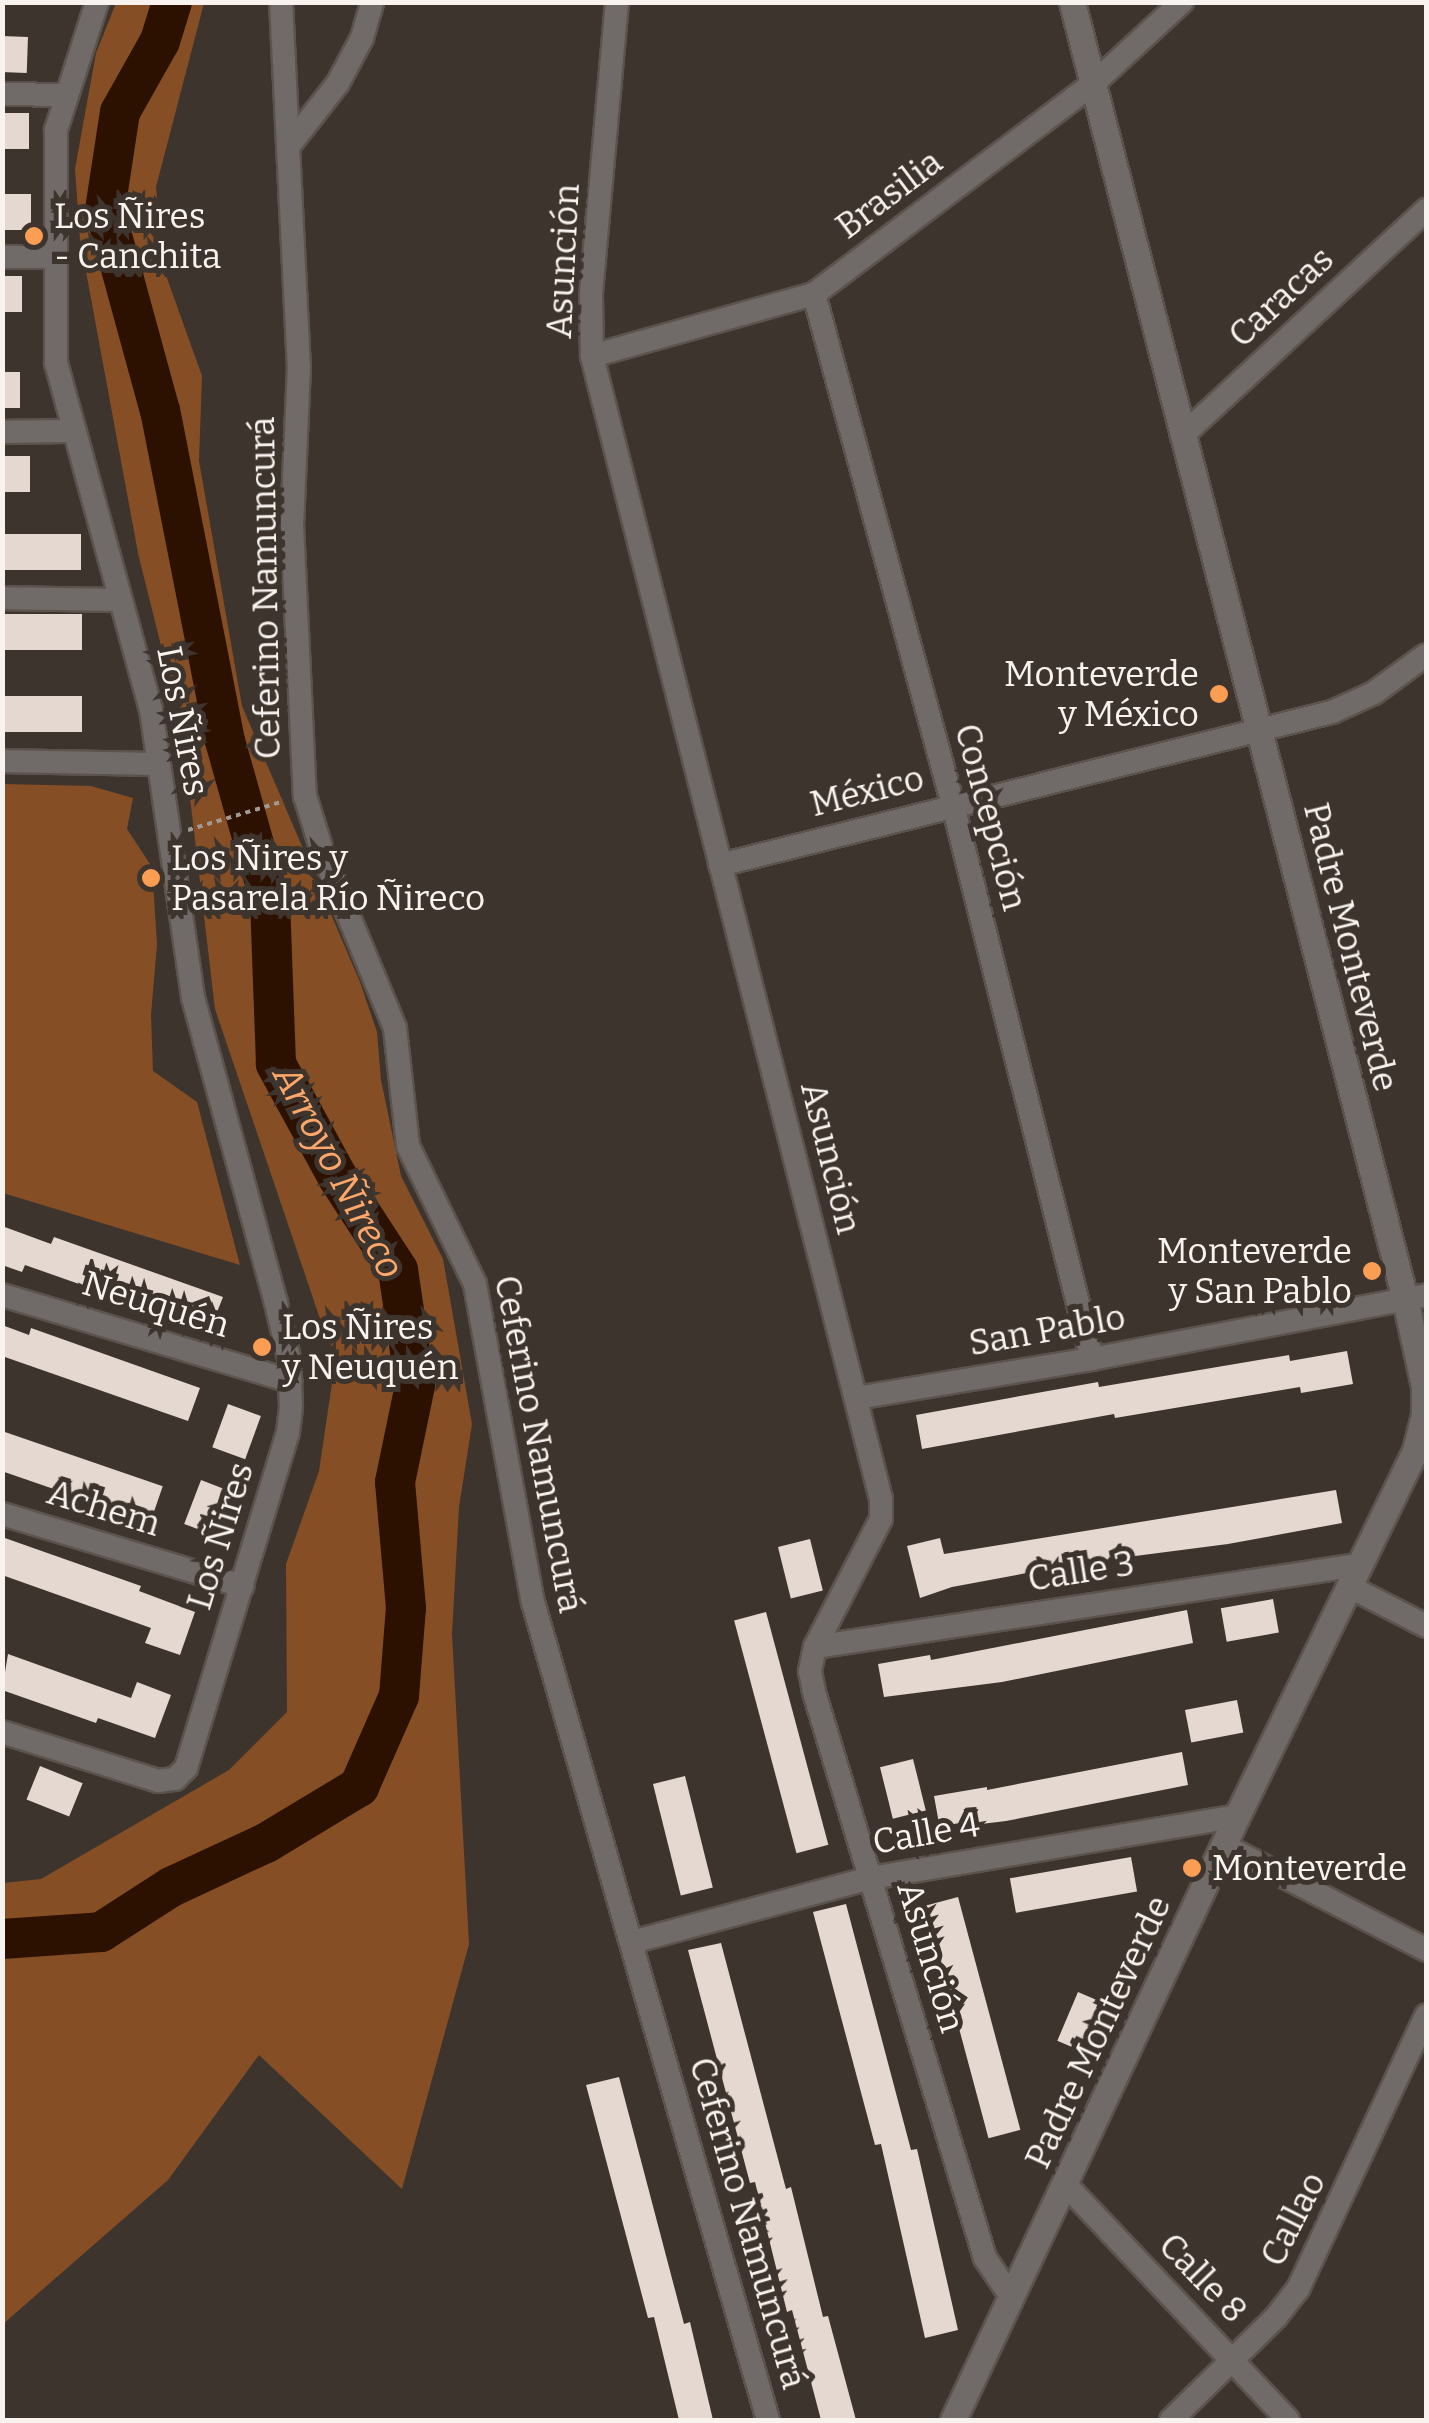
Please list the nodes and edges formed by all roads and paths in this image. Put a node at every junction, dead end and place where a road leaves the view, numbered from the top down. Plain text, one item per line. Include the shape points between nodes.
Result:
1 (97, 2) edge
2 (281, 2) edge
3 (372, 2) edge
4 (617, 2) edge
5 (1072, 2) edge
6 (1182, 2) edge
7 (1092, 84) junction
8 (2, 94) edge
9 (64, 95) junction
10 (288, 147) junction
11 (1426, 210) edge
12 (53, 256) junction
13 (2, 257) edge
14 (814, 294) junction
15 (592, 356) junction
16 (73, 431) junction
17 (2, 432) edge
18 (1182, 436) junction
19 (2, 598) edge
20 (120, 600) junction
21 (1426, 656) edge
22 (1259, 731) junction
23 (2, 761) edge
24 (160, 764) junction
25 (953, 805) junction
26 (267, 806) dead end
27 (170, 836) junction
28 (720, 865) junction
29 (2, 1296) edge
30 (1416, 1297) edge
31 (1092, 1359) junction
32 (290, 1381) junction
33 (856, 1398) junction
34 (2, 1514) edge
35 (1353, 1576) junction
36 (242, 1586) junction
37 (1426, 1626) edge
38 (815, 1647) junction
39 (2, 1732) edge
40 (1237, 1816) junction
41 (1223, 1846) junction
42 (871, 1878) junction
43 (632, 1942) junction
44 (1426, 1950) edge
45 (1426, 2016) edge
46 (1066, 2185) junction
47 (1012, 2298) junction
48 (1233, 2362) junction
49 (768, 2420) edge
50 (953, 2420) edge
51 (1171, 2420) edge
52 (1288, 2420) edge

1 - 9 street, Los Ñires
2 - 10 street, Ceferino Namuncurá
3 - 10 street via 338,83
4 - 15 street, Asunción via 591,294
5 - 7 street, Padre Monteverde
6 - 7 street, Brasilia
7 - 14 street, Brasilia
7 - 18 street, Padre Monteverde
8 - 9 street
9 - 12 street, Los Ñires via 56,130
10 - 43 street, Ceferino Namuncurá via 300,366 292,524 305,796 396,1028 408,1146 475,1284 533,1602
11 - 18 street, Caracas
12 - 13 street
12 - 16 street, Los Ñires via 56,363
14 - 15 street, Brasilia
14 - 25 street, Concepción
15 - 28 street, Asunción
16 - 17 street
16 - 20 street, Los Ñires
18 - 22 street, Padre Monteverde
19 - 20 street
20 - 24 street, Los Ñires via 152,710
21 - 22 street, México via 1374,693 1332,712
22 - 25 street, México
22 - 30 street, Padre Monteverde
23 - 24 street
24 - 27 street, Los Ñires
25 - 28 street, México
25 - 31 street, Concepción
26 - 27 path
27 - 32 street, Los Ñires via 193,997 276,1304
28 - 33 street, Asunción
29 - 32 street, Neuquén
30 - 31 street, San Pablo
30 - 35 street, Padre Monteverde via 1424,1414 1415,1451
31 - 33 street, San Pablo
32 - 36 street, Los Ñires via 288,1432
33 - 38 street, Asunción via 880,1519
34 - 36 street, Achem
35 - 37 street
35 - 38 street, Calle 3
35 - 40 street, Padre Monteverde
36 - 39 street, Los Ñires via 186,1768 176,1779 158,1781
38 - 42 street, Asunción via 814,1692
40 - 41 street, Padre Monteverde
40 - 42 street, Calle 4
41 - 44 street
41 - 46 street, Padre Monteverde
42 - 43 street, Calle 4
42 - 47 street, Asunción via 985,2258
43 - 49 street, Ceferino Namuncurá
45 - 48 street, Callao via 1306,2275
46 - 47 street, Padre Monteverde
46 - 48 street, Calle 8
47 - 50 street, Padre Monteverde
48 - 51 street, Callao
48 - 52 street, Calle 8

